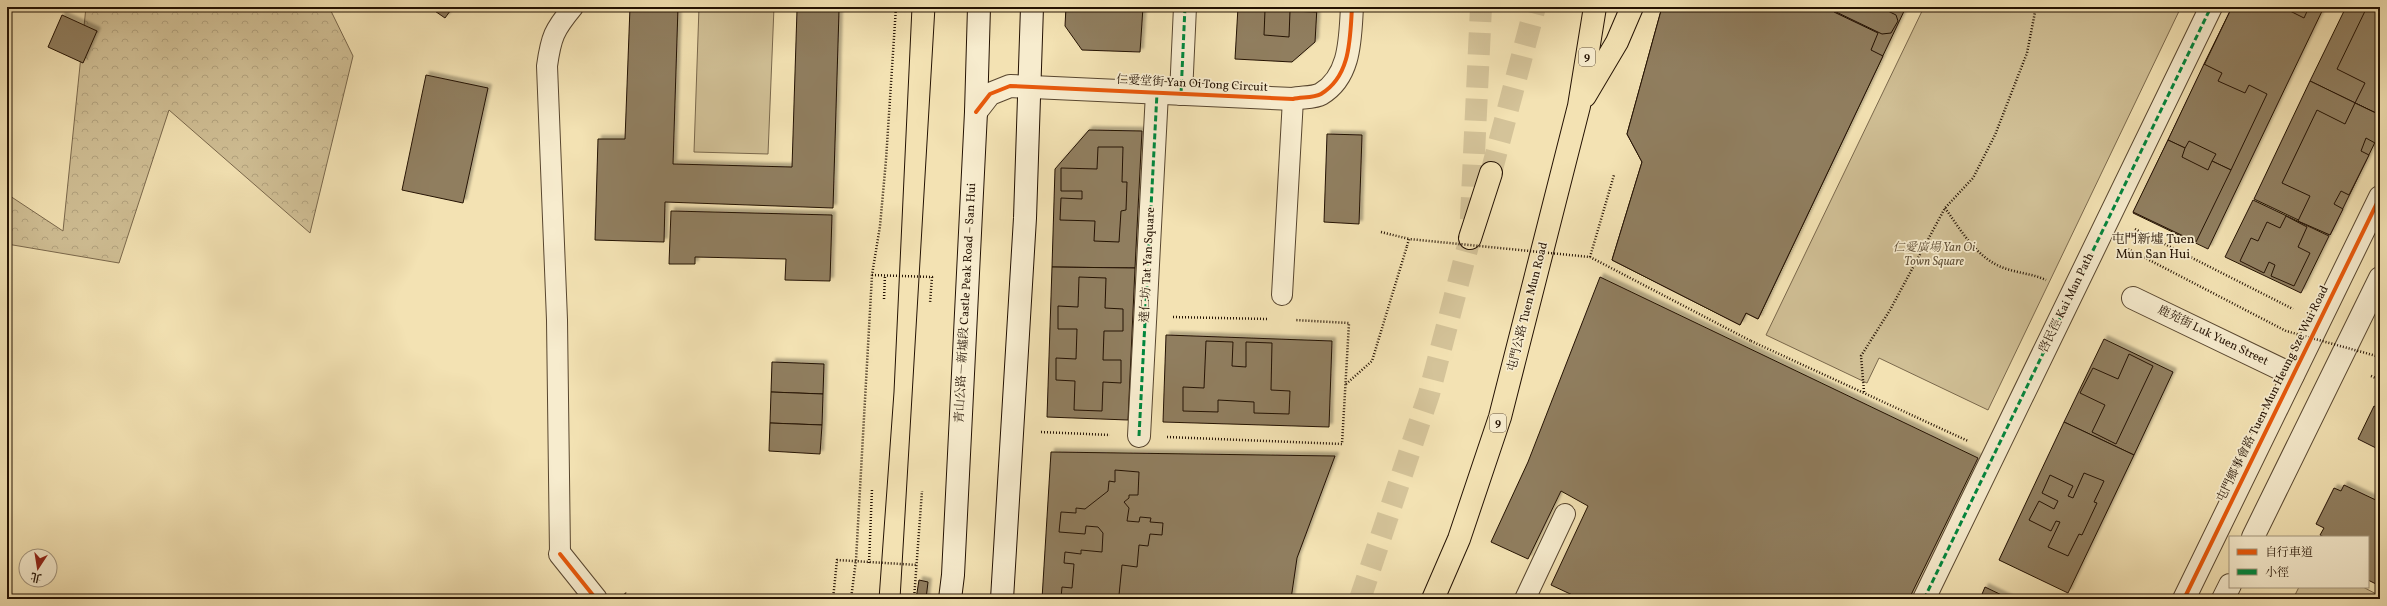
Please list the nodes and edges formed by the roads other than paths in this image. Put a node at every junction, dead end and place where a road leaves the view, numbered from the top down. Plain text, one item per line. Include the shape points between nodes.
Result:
1 (573, 7) edge
2 (979, 7) edge
3 (1032, 7) edge
4 (1185, 7) edge
5 (1352, 7) edge
6 (1595, 7) edge
7 (1632, 7) edge
8 (2211, 7) edge
9 (1030, 86) junction
10 (1157, 93) junction
11 (1181, 94) junction
12 (1293, 99) junction
13 (1579, 106) junction
14 (976, 112) junction
15 (1491, 173) tunnel mouth
16 (2380, 197) edge
17 (1470, 238) dead end
18 (2380, 278) edge
19 (1282, 296) dead end
20 (2133, 298) dead end
21 (2293, 375) junction
22 (1139, 436) road end
23 (1565, 514) dead end
24 (2253, 536) edge
25 (560, 554) joint
26 (2229, 587) edge
27 (596, 599) edge
28 (950, 599) edge
29 (1002, 599) edge
30 (1433, 599) edge
31 (1525, 599) edge
32 (1924, 599) edge
33 (2184, 599) edge
34 (2223, 599) edge

1 - 25 lane via 556,27 547,66 557,320
2 - 14 street, 青山公路－新墟段 Castle Peak Road – San Hui
3 - 9 street
4 - 11 street
5 - 12 street, 仁愛堂街 Yan Oi Tong Circuit via 1349,49 1339,77 1320,94
6 - 13 highway, 屯門公路 Tuen Mun Road / 9
7 - 13 highway via 1618,42
8 - 32 street, 啓民徑 Kai Man Path
9 - 10 street, 仁愛堂街 Yan Oi Tong Circuit
9 - 14 street, 仁愛堂街 Yan Oi Tong Circuit via 1010,86 990,94
9 - 29 street via 1025,226
10 - 11 street, 仁愛堂街 Yan Oi Tong Circuit
10 - 22 street, 達仁坊 Tat Yan Square
11 - 12 street, 仁愛堂街 Yan Oi Tong Circuit
12 - 19 lane
13 - 30 highway, 屯門公路 Tuen Mun Road / 9 via 1500,417 1459,539
14 - 28 street, 青山公路－新墟段 Castle Peak Road – San Hui
15 - 17 highway
16 - 21 street, 屯門鄉事會路 Tuen Mun Heung Sze Wui Road
18 - 24 street
20 - 21 street, 鹿苑街 Luk Yuen Street
21 - 33 street, 屯門鄉事會路 Tuen Mun Heung Sze Wui Road
23 - 31 lane
25 - 27 street
26 - 34 street

